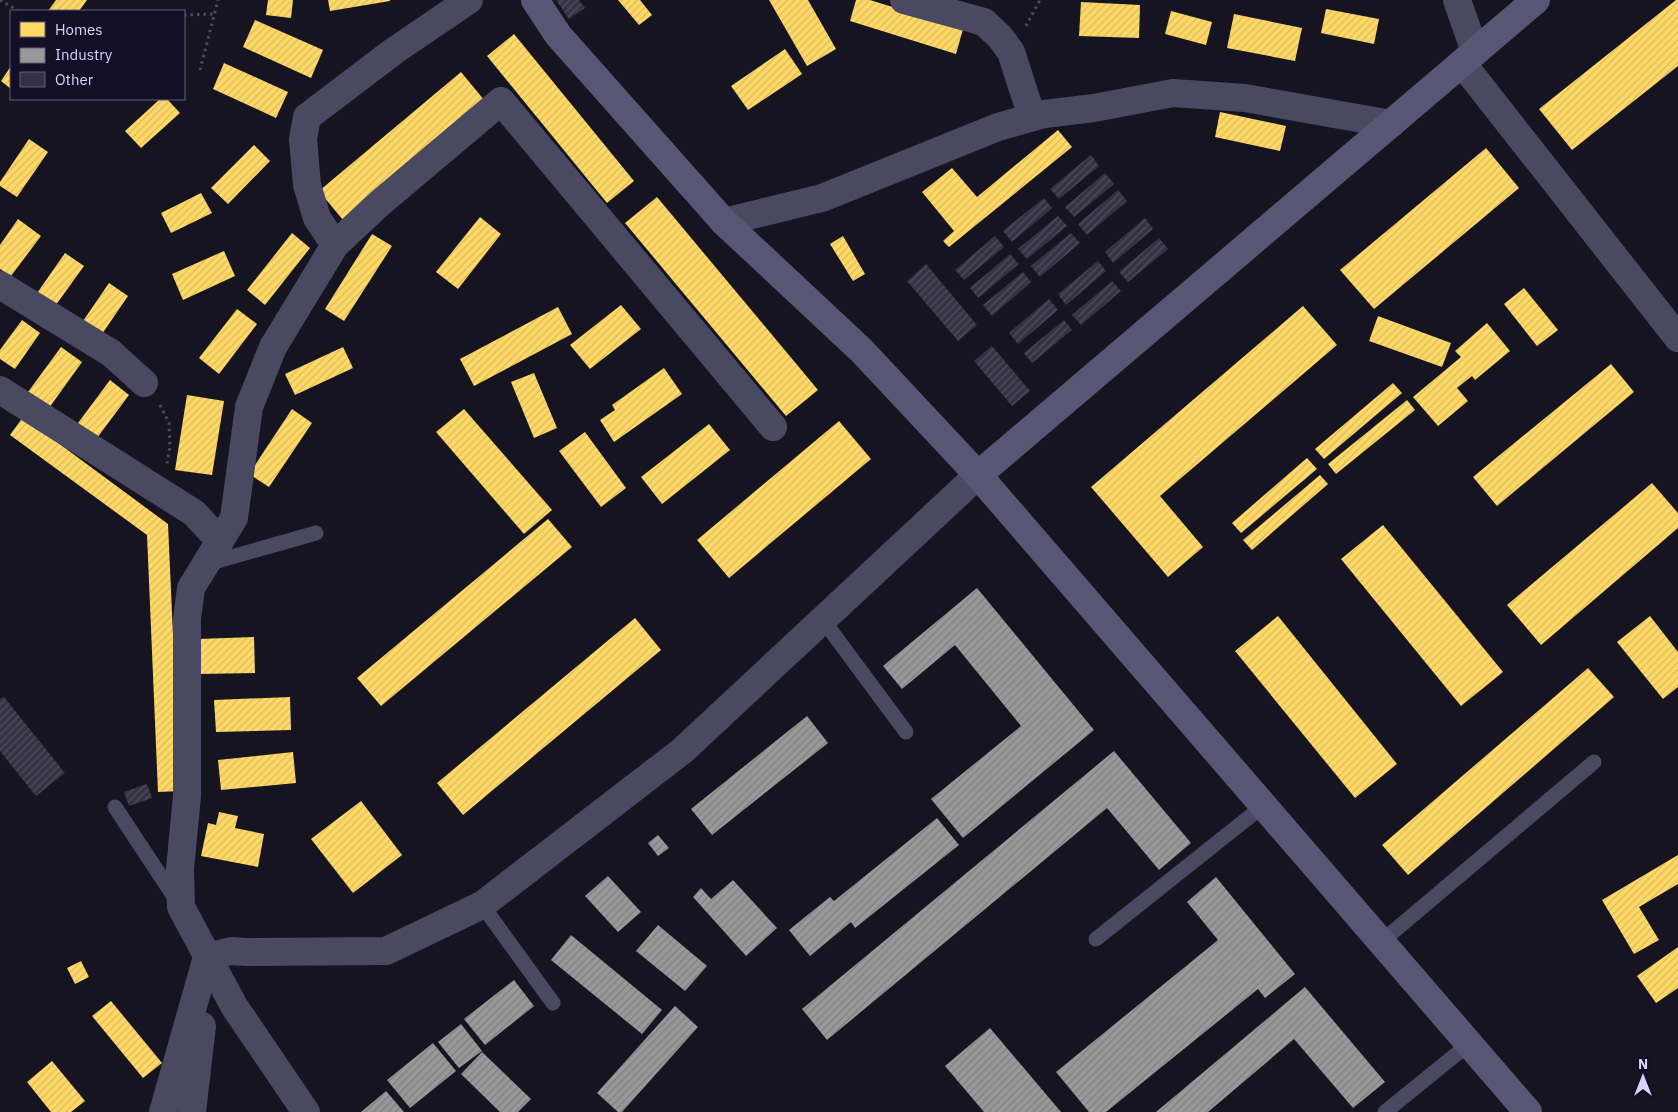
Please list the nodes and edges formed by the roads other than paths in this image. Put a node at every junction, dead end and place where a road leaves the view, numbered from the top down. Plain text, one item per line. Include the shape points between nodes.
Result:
1 (468, 0) edge
2 (535, 0) edge
3 (904, 0) edge
4 (1457, 0) edge
5 (1536, 0) edge
6 (1469, 57) junction
7 (1032, 117) junction
8 (1391, 124) junction
9 (724, 222) junction
10 (336, 245) junction
11 (0, 285) edge
12 (1678, 338) edge
13 (144, 383) road end
14 (0, 390) edge
15 (773, 427) dead end
16 (978, 475) junction
17 (316, 533) dead end
18 (220, 541) junction
19 (206, 564) junction
20 (823, 620) junction
21 (906, 732) dead end
22 (1594, 762) dead end
23 (1263, 806) junction
24 (115, 807) dead end
25 (482, 904) junction
26 (181, 907) junction
27 (1096, 939) dead end
28 (1381, 942) junction
29 (208, 957) junction
30 (553, 1004) dead end
31 (1469, 1044) junction
32 (163, 1112) edge
33 (192, 1112) edge
34 (306, 1112) edge
35 (1386, 1112) edge
36 (1528, 1112) edge

1 - 10 street via 307,117 303,139 307,185 317,218
2 - 9 street via 558,35
3 - 7 street via 984,22 1011,52
4 - 6 street
5 - 6 street
6 - 8 street
6 - 12 street
7 - 8 street via 1173,93 1245,98
7 - 9 street via 998,127 822,198
8 - 16 street
9 - 16 street via 862,350
10 - 15 street via 380,203 501,101
10 - 18 street via 273,347 249,407 234,518
11 - 13 street via 111,353
14 - 18 street via 194,512
16 - 20 street
16 - 23 street
17 - 19 lane
18 - 19 street
19 - 26 street via 191,588 187,619 187,796 180,869
20 - 21 lane
20 - 25 street via 682,751
22 - 28 lane
23 - 27 lane
23 - 28 street
24 - 26 lane
25 - 29 street via 386,950 231,950
25 - 30 lane
26 - 29 street
28 - 31 street
29 - 32 street
29 - 33 street
29 - 34 street via 234,1006
31 - 35 lane
31 - 36 street

